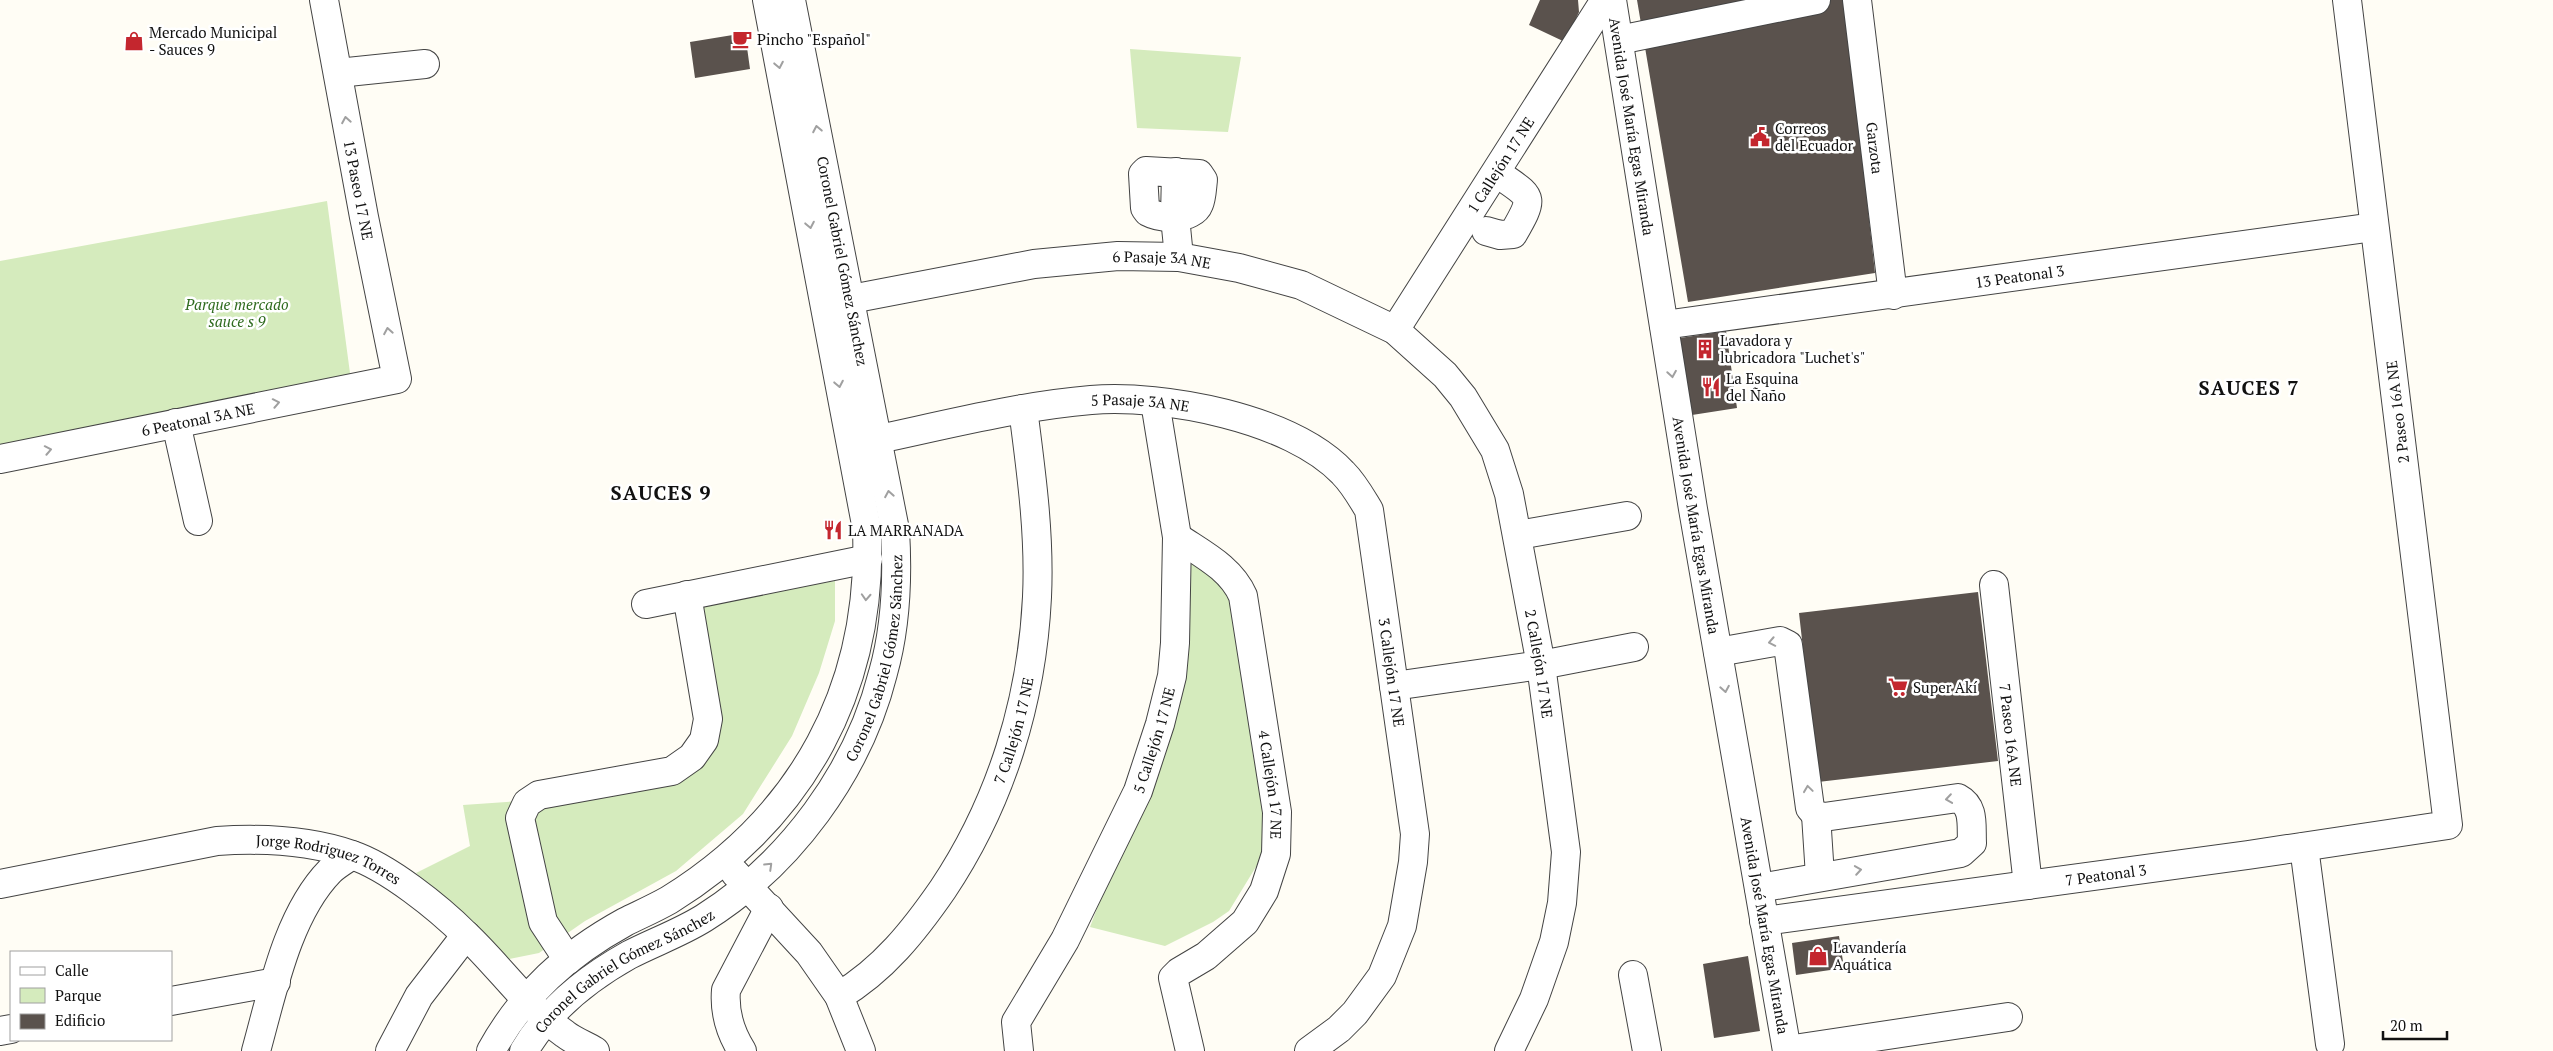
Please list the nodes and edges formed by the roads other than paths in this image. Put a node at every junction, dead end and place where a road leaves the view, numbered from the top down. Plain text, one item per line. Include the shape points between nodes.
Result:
1 (324, 0) edge
2 (767, 0) edge
3 (791, 0) edge
4 (1605, 0) edge
5 (1612, 0) edge
6 (1816, 0) edge
7 (1857, 0) edge
8 (2346, 0) edge
9 (1619, 40) junction
10 (425, 64) dead end
11 (338, 73) junction
12 (1176, 172) dead end
13 (1496, 173) junction
14 (2374, 228) junction
15 (1486, 231) dead end
16 (1179, 257) junction
17 (1893, 295) junction
18 (837, 301) junction
19 (1664, 326) junction
20 (1395, 330) junction
21 (397, 379) joint
22 (1463, 397) joint
23 (1154, 402) junction
24 (1023, 409) junction
25 (176, 423) junction
26 (879, 438) junction
27 (0, 459) edge
28 (1369, 510) joint
29 (1627, 516) dead end
30 (198, 521) dead end
31 (1518, 535) junction
32 (1177, 537) junction
33 (868, 559) junction
34 (1994, 584) dead end
35 (687, 596) junction
36 (646, 604) dead end
37 (1634, 648) dead end
38 (1718, 652) junction
39 (1541, 665) junction
40 (1394, 686) junction
41 (1816, 815) junction
42 (2448, 824) joint
43 (2304, 847) junction
44 (352, 855) junction
45 (722, 860) junction
46 (1820, 876) junction
47 (0, 884) edge
48 (2028, 885) junction
49 (748, 886) junction
50 (1759, 888) junction
51 (769, 908) junction
52 (1764, 921) junction
53 (466, 935) junction
54 (568, 960) junction
55 (1633, 975) dead end
56 (276, 982) junction
57 (839, 996) junction
58 (525, 999) junction
59 (172, 1001) edge
60 (2008, 1017) dead end
61 (547, 1019) junction
62 (2330, 1044) dead end
63 (1787, 1050) edge
64 (256, 1051) edge
65 (390, 1051) edge
66 (491, 1051) edge
67 (524, 1051) edge
68 (595, 1051) edge
69 (742, 1051) edge
70 (860, 1051) edge
71 (1019, 1051) edge
72 (1190, 1051) edge
73 (1309, 1051) edge
74 (1509, 1051) edge
75 (1647, 1051) edge

1 - 11 street, 13 Paseo 17 NE
2 -> 18 street, Coronel Gabriel Gómez Sánchez
18 -> 3 street, Coronel Gabriel Gómez Sánchez
4 - 13 street, 1 Callejón 17 NE
5 - 9 street, Avenida José María Egas Miranda
6 - 9 street
7 - 17 street, Garzota
8 - 14 street, 2 Paseo 16A NE
9 - 19 street, Avenida José María Egas Miranda
10 - 11 street
21 -> 11 street, 13 Paseo 17 NE
12 - 16 street via 1175,217
13 - 15 street via 1526,194 1528,208 1513,234
13 - 20 street, 1 Callejón 17 NE
14 - 17 street, 13 Peatonal 3
14 - 42 street, 2 Paseo 16A NE
16 - 18 street, 6 Pasaje 3A NE via 1080,258
16 - 20 street, 6 Pasaje 3A NE via 1239,268 1301,285
17 - 19 street, 13 Peatonal 3
18 - 26 street, Coronel Gabriel Gómez Sánchez
18 -> 33 street, Coronel Gabriel Gómez Sánchez via 823,357 862,495
19 -> 38 street, Avenida José María Egas Miranda
20 - 22 street, 6 Pasaje 3A NE via 1431,361
25 -> 21 street, 6 Peatonal 3A NE
22 - 31 street, 2 Callejón 17 NE via 1495,450
23 - 24 street, 5 Pasaje 3A NE via 1092,400
23 - 28 street, 5 Pasaje 3A NE via 1190,406 1235,417 1305,444 1343,472
23 - 32 street, 5 Callejón 17 NE
24 - 26 street, 5 Pasaje 3A NE
24 - 57 street, 7 Callejón 17 NE via 1034,503 1037,597 1031,669 1002,776 958,867 930,907 888,960 862,983
27 -> 25 street, 6 Peatonal 3A NE
25 - 30 street
49 -> 26 street, Coronel Gabriel Gómez Sánchez via 812,818 833,786 856,745 884,672 896,597 897,559
28 - 40 street, 3 Callejón 17 NE
29 - 31 street
31 - 39 street, 2 Callejón 17 NE
32 - 71 street, 5 Callejón 17 NE via 1174,660 1160,724 1142,782 1109,852 1065,940 1016,1022
32 - 72 street, 4 Callejón 17 NE via 1224,570 1236,582 1243,596 1278,823 1274,864 1252,913 1213,951 1173,978
33 - 35 street
33 -> 45 street, Coronel Gabriel Gómez Sánchez via 865,607 857,645 830,727 779,806
34 - 48 street, 7 Paseo 16A NE
35 - 36 street
35 - 54 street via 708,719 704,740 692,757 672,771 539,795 526,803 520,818 542,922
37 - 39 street
41 -> 38 street via 1810,808 1788,645 1780,641
38 -> 50 street, Avenida José María Egas Miranda
39 - 40 street
39 - 74 street, 2 Callejón 17 NE via 1566,852 1562,903 1554,942 1534,999
40 - 73 street, 3 Callejón 17 NE via 1415,834 1407,907 1396,946 1382,976 1355,1013
41 - 46 street
46 -> 41 street via 1961,853 1972,843 1970,808 1967,802 1958,798 1824,817
42 - 43 street, 7 Peatonal 3
43 - 48 street, 7 Peatonal 3
43 - 62 street
44 - 47 street, Jorge Rodriguez Torres via 282,840 224,840
44 - 53 street, Jorge Rodriguez Torres via 380,868
44 - 56 street via 330,871 303,910
45 - 49 street
45 - 54 street, Coronel Gabriel Gómez Sánchez via 667,901 610,931
46 - 50 street
48 - 52 street, 7 Peatonal 3
49 - 51 street
49 - 61 street, Coronel Gabriel Gómez Sánchez via 704,918 600,972
50 - 52 street, Avenida José María Egas Miranda
51 - 57 street via 809,952
51 - 69 street via 726,990 728,1022
52 - 63 street, Avenida José María Egas Miranda
53 - 58 street, Jorge Rodriguez Torres
53 - 65 street via 418,996
54 - 58 street, Coronel Gabriel Gómez Sánchez
55 - 75 street
56 - 59 street
56 - 64 street
57 - 70 street
58 - 61 street, Jorge Rodriguez Torres
58 - 66 street, Coronel Gabriel Gómez Sánchez
60 - 63 street
61 - 67 street, Coronel Gabriel Gómez Sánchez
61 - 68 street, Jorge Rodriguez Torres

